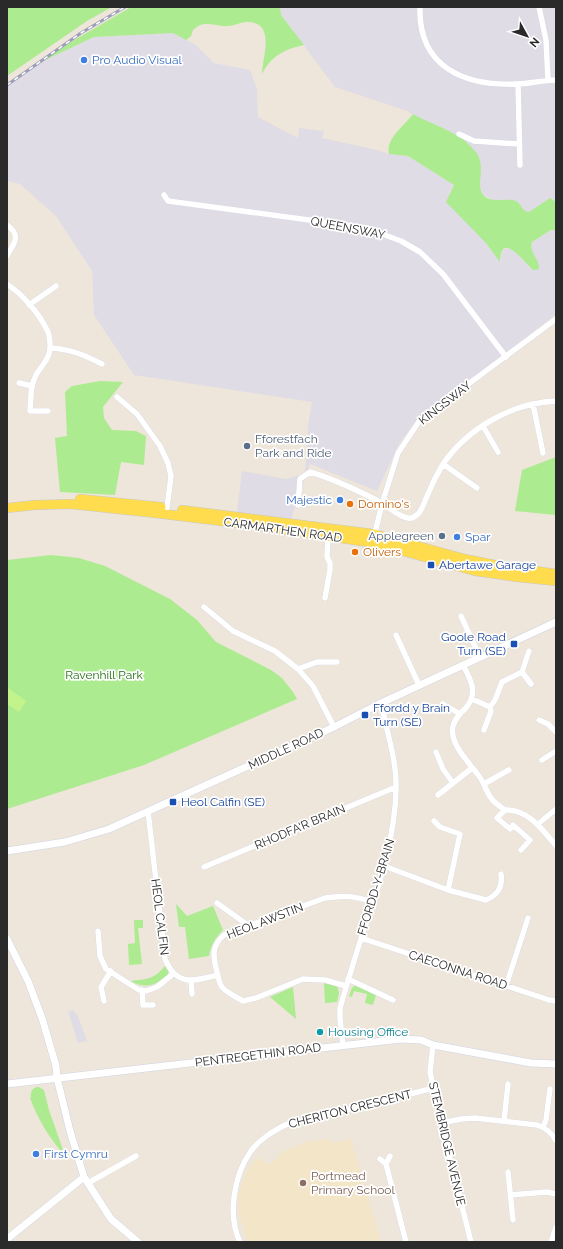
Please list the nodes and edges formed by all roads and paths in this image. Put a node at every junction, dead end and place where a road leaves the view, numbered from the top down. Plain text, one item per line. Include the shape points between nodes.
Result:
1 (420, 7) edge
2 (538, 7) edge
3 (548, 80) junction
4 (556, 80) edge
5 (518, 84) junction
6 (459, 134) dead end
7 (519, 144) junction
8 (520, 165) dead end
9 (164, 195) dead end
10 (7, 225) edge
11 (7, 256) edge
12 (7, 284) edge
13 (56, 286) dead end
14 (29, 304) junction
15 (556, 319) edge
16 (50, 348) junction
17 (506, 357) junction
18 (102, 364) dead end
19 (19, 383) dead end
20 (32, 386) junction
21 (117, 397) dead end
22 (556, 400) edge
23 (533, 404) junction
24 (48, 411) dead end
25 (483, 426) junction
26 (498, 452) dead end
27 (543, 453) dead end
28 (443, 464) junction
29 (477, 488) dead end
30 (7, 502) edge
31 (382, 504) junction
32 (298, 505) dead end
33 (7, 508) edge
34 (167, 508) junction
35 (328, 536) junction
36 (374, 538) junction
37 (556, 574) edge
38 (556, 581) edge
39 (325, 598) dead end
40 (204, 607) dead end
41 (461, 616) dead end
42 (556, 622) edge
43 (396, 635) dead end
44 (530, 652) dead end
45 (480, 657) junction
46 (337, 662) dead end
47 (463, 665) junction
48 (298, 669) junction
49 (522, 672) junction
50 (531, 684) dead end
51 (419, 685) junction
52 (472, 699) junction
53 (379, 704) junction
54 (443, 704) dead end
55 (490, 707) junction
56 (460, 714) junction
57 (539, 720) dead end
58 (334, 727) junction
59 (484, 730) dead end
60 (556, 732) edge
61 (436, 752) dead end
62 (556, 752) edge
63 (542, 760) dead end
64 (472, 768) junction
65 (509, 770) dead end
66 (453, 783) junction
67 (484, 784) junction
68 (396, 787) junction
69 (438, 795) dead end
70 (556, 809) edge
71 (505, 810) junction
72 (148, 812) junction
73 (434, 821) dead end
74 (538, 824) junction
75 (556, 846) edge
76 (521, 850) dead end
77 (7, 851) edge
78 (384, 866) junction
79 (204, 867) dead end
80 (501, 874) dead end
81 (448, 890) junction
82 (373, 902) junction
83 (217, 903) dead end
84 (222, 907) junction
85 (218, 913) dead end
86 (528, 918) dead end
87 (249, 926) junction
88 (98, 931) dead end
89 (361, 938) junction
90 (7, 939) edge
91 (111, 971) junction
92 (173, 974) junction
93 (218, 975) junction
94 (348, 979) junction
95 (191, 981) junction
96 (346, 986) junction
97 (506, 986) junction
98 (142, 990) junction
99 (192, 994) dead end
100 (393, 1000) dead end
101 (104, 1001) dead end
102 (556, 1001) edge
103 (153, 1005) dead end
104 (433, 1045) junction
105 (343, 1046) junction
106 (556, 1064) edge
107 (57, 1078) junction
108 (7, 1084) edge
109 (508, 1084) dead end
110 (434, 1088) junction
111 (550, 1089) dead end
112 (504, 1121) junction
113 (441, 1123) junction
114 (543, 1127) junction
115 (556, 1141) edge
116 (136, 1156) dead end
117 (390, 1156) dead end
118 (380, 1160) dead end
119 (386, 1164) junction
120 (508, 1172) dead end
121 (86, 1180) junction
122 (556, 1194) edge
123 (510, 1195) junction
124 (513, 1220) dead end
125 (556, 1227) edge
126 (7, 1239) edge
127 (138, 1242) edge
128 (240, 1242) edge
129 (406, 1242) edge
130 (471, 1242) edge
131 (551, 1242) edge

1 - 5 street via 424,39 433,54 446,67 454,73 476,81
2 - 3 street via 546,40
3 - 4 street
3 - 5 street
5 - 7 street
6 - 7 street via 474,141
7 - 8 street
9 - 17 street, QUEENSWAY via 168,201 346,225 401,240 420,252 443,274
10 - 11 street via 16,235
12 - 14 street
13 - 14 street
14 - 16 street via 48,331
15 - 17 street, KINGSWAY
16 - 18 street via 77,352
16 - 20 street via 49,355
17 - 31 street, KINGSWAY via 420,420 398,453
19 - 20 street
20 - 24 street via 30,411
21 - 34 street via 137,414 160,446 168,463 171,476
22 - 23 street
23 - 25 street via 498,417
23 - 27 street
25 - 26 street
25 - 28 street
28 - 29 street
28 - 31 street via 415,517 407,518
30 - 34 main road, CARMARTHEN ROAD via 89,499
31 - 32 street via 325,476 310,472 300,478
31 - 36 street, KINGSWAY
33 - 35 main road, CARMARTHEN ROAD via 85,505
34 - 36 main road, CARMARTHEN ROAD
35 - 36 main road, CARMARTHEN ROAD
35 - 39 street via 327,557 330,570
36 - 37 main road, CARMARTHEN ROAD via 495,565
36 - 38 main road, CARMARTHEN ROAD via 475,571
40 - 48 street via 234,631 275,651
41 - 45 street
42 - 45 street, MIDDLE ROAD
43 - 51 street
44 - 49 street
45 - 47 street, MIDDLE ROAD
46 - 48 street via 317,662
47 - 51 street, MIDDLE ROAD
47 - 52 street via 472,682
48 - 58 street via 313,686
49 - 50 street
49 - 55 street via 502,682
51 - 53 street, MIDDLE ROAD
52 - 55 street
52 - 56 street
53 - 58 street, MIDDLE ROAD
53 - 68 street, FFORDD-Y-BRAIN via 383,711
54 - 56 street
55 - 59 street
56 - 64 street via 453,726 453,736
57 - 60 street
58 - 72 street, MIDDLE ROAD
61 - 66 street via 443,769
62 - 63 street
64 - 66 street
64 - 67 street
65 - 67 street
66 - 69 street
67 - 71 street via 492,799
68 - 78 street, FFORDD-Y-BRAIN via 393,827
68 - 79 street, RHODFA'R BRAIN
70 - 74 street
71 - 74 street via 522,813
71 - 76 street via 497,818 510,829 513,825 530,840
72 - 77 street, MIDDLE ROAD via 109,829 64,842
72 - 92 street, HEOL CALFIN via 163,951
73 - 81 street via 440,827 460,834
74 - 75 street
78 - 81 street
78 - 82 street, FFORDD-Y-BRAIN
80 - 81 street via 499,891 486,900
82 - 87 street, HEOL AWSTIN via 340,895
82 - 89 street, FFORDD-Y-BRAIN
83 - 84 street
84 - 85 street
84 - 87 street
86 - 97 street
87 - 93 street, HEOL AWSTIN via 224,935 219,940 213,956
88 - 91 street via 100,956 106,969
89 - 94 street, FFORDD-Y-BRAIN
89 - 97 street, CAECONNA ROAD
90 - 107 street via 38,1005 56,1066
91 - 98 street
91 - 101 street via 101,987
92 - 95 street
92 - 98 street via 157,988
93 - 95 street
93 - 96 street, HEOL AWSTIN via 222,986 243,1001 303,979 325,980
94 - 96 street, FFORDD-Y-BRAIN
94 - 100 street
95 - 99 street
96 - 105 street, FFORDD-Y-BRAIN via 340,1013
97 - 102 street, CAECONNA ROAD
98 - 103 street via 143,1005
104 - 105 street, PENTREGETHIN ROAD via 421,1040 401,1039
104 - 106 street, PENTREGETHIN ROAD via 530,1063
104 - 110 street, STEMBRIDGE AVENUE via 430,1072
105 - 107 street, PENTREGETHIN ROAD
107 - 108 street, PENTREGETHIN ROAD
107 - 121 street
109 - 112 street
110 - 113 street, STEMBRIDGE AVENUE
110 - 128 street, CHERITON CRESCENT via 284,1125 266,1135 251,1151 236,1184 233,1211
111 - 114 street
112 - 113 street via 475,1118
112 - 114 street via 538,1124
113 - 130 street, STEMBRIDGE AVENUE
114 - 115 street via 553,1134
116 - 121 street
117 - 119 street
118 - 119 street
119 - 129 street
120 - 123 street
121 - 126 street
121 - 127 street via 111,1219
122 - 123 street via 547,1192
123 - 124 street
125 - 131 street

